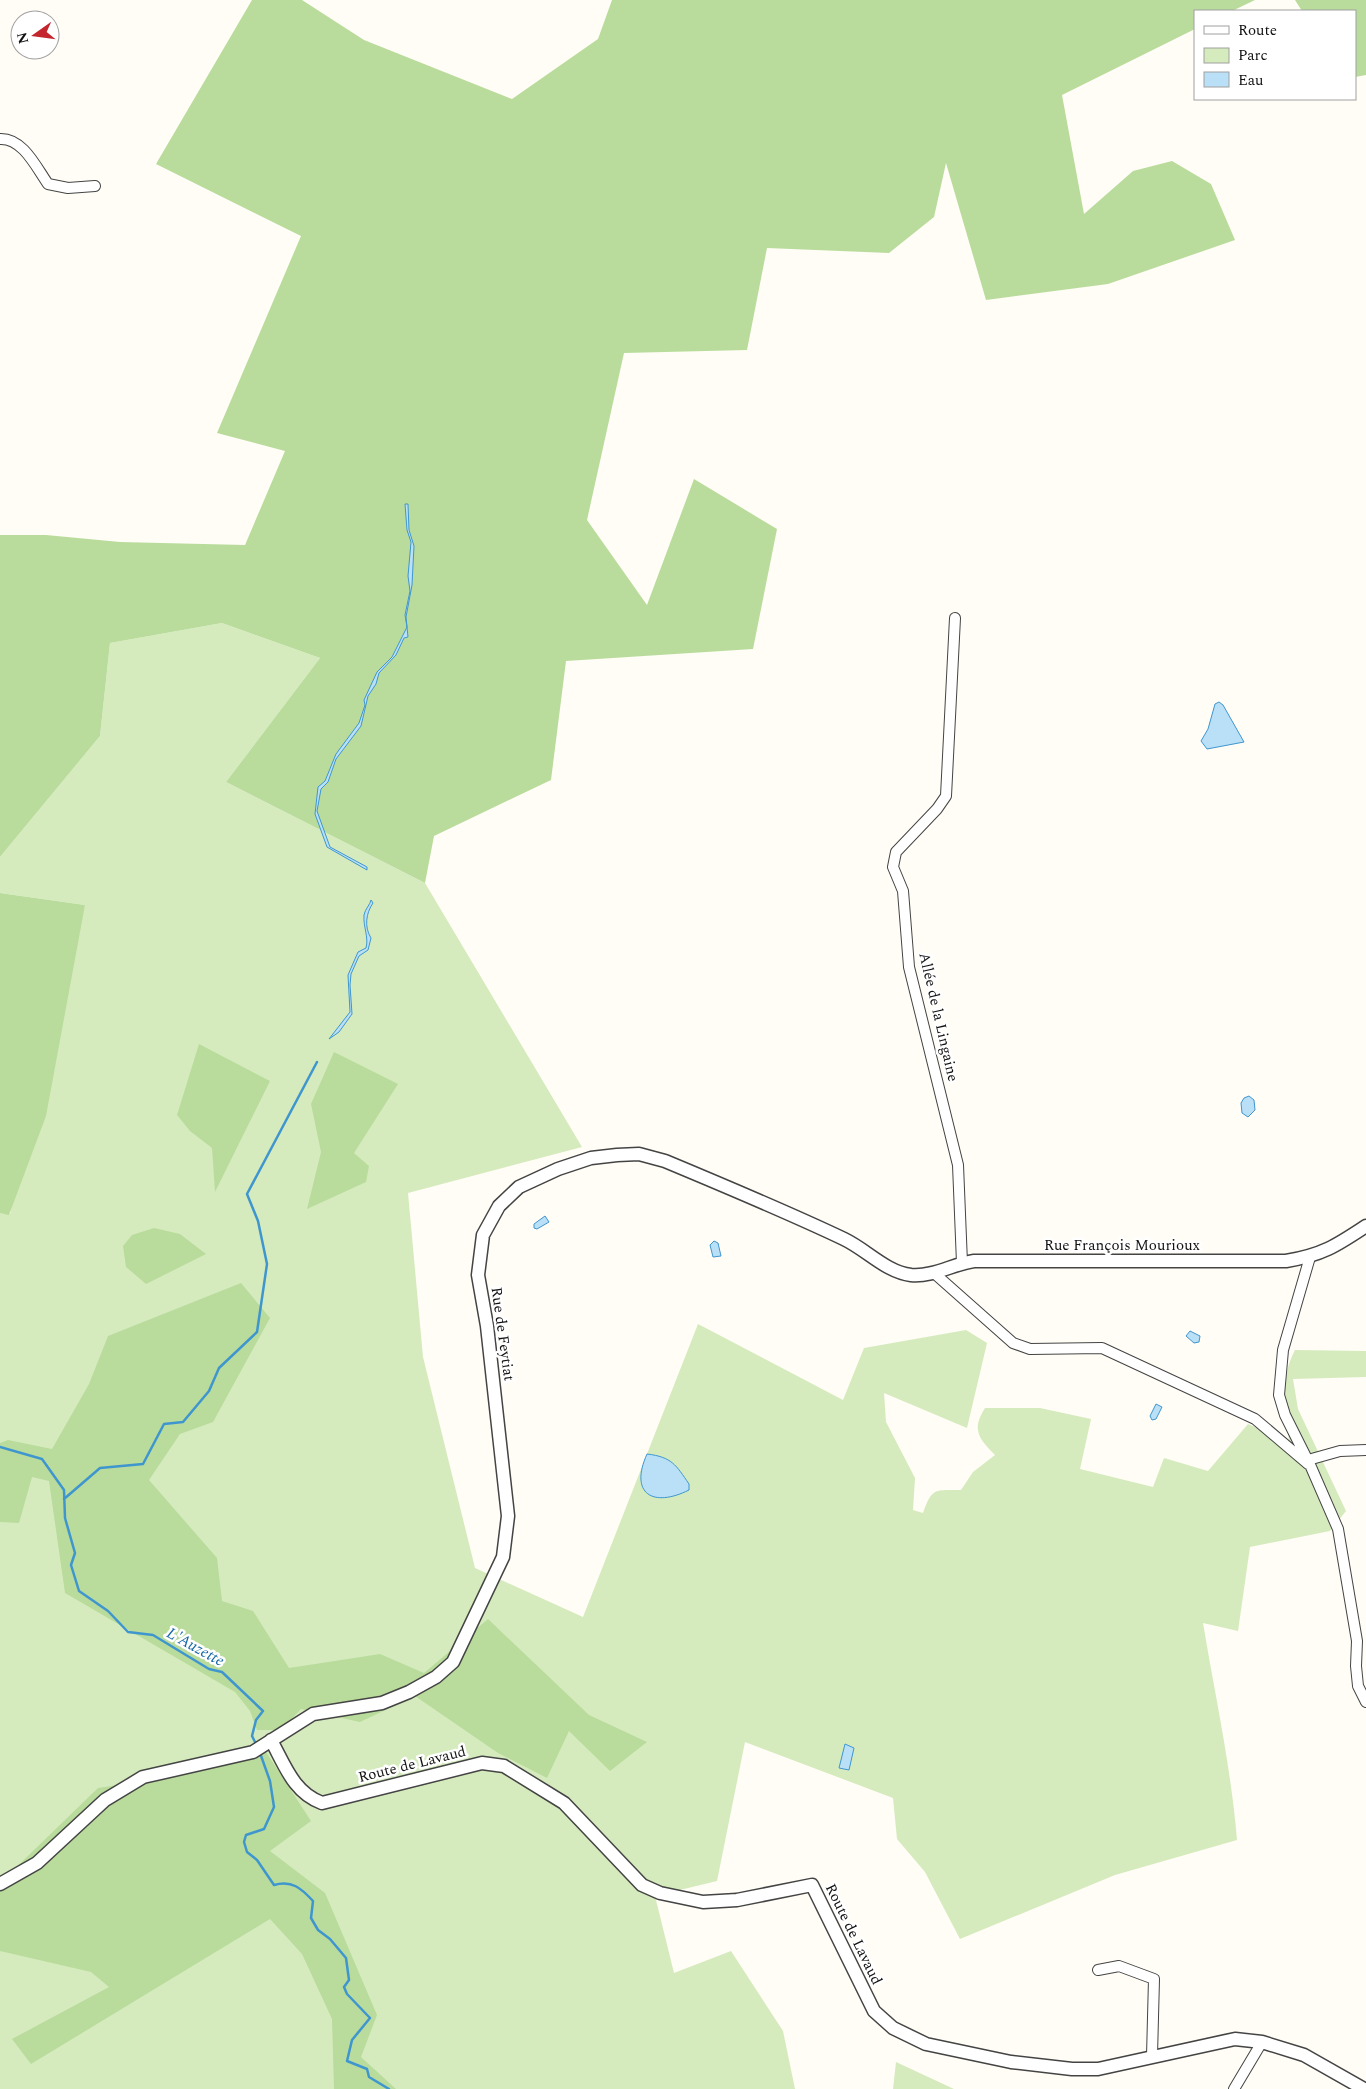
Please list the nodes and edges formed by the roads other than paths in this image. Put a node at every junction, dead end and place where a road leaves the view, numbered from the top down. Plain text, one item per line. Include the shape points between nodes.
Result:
1 (0, 139) edge
2 (95, 186) dead end
3 (955, 618) dead end
4 (1366, 1226) edge
5 (1310, 1257) junction
6 (875, 1259) joint
7 (962, 1263) junction
8 (934, 1272) junction
9 (1366, 1450) edge
10 (1310, 1463) junction
11 (1361, 1643) edge
12 (1366, 1702) edge
13 (268, 1743) junction
14 (0, 1884) edge
15 (1098, 1970) dead end
16 (1262, 2042) junction
17 (1152, 2056) junction
18 (1234, 2089) edge
19 (1364, 2089) edge

1 - 2 street via 10,139 19,144 48,184 68,188
3 - 7 street, Allée de la Lingaine via 946,796 896,852 893,867 903,892 909,967 958,1165
4 - 5 street, Rue François Mourioux via 1330,1250
5 - 7 street, Rue François Mourioux via 1286,1261
5 - 10 street via 1284,1350 1279,1394 1285,1415
6 - 8 street, Rue François Mourioux via 903,1273 919,1275
6 - 13 street, Rue de Feytiat via 845,1240 650,1156 592,1158 519,1187 499,1206 483,1235 478,1275 487,1326 508,1516 503,1557 452,1662 436,1677 382,1703 313,1714
7 - 8 street, Rue François Mourioux
8 - 10 street via 1013,1343 1036,1349 1102,1348 1255,1419
9 - 10 street via 1340,1451
10 - 11 street via 1338,1529
11 - 12 street via 1358,1686
13 - 14 street, Rue de Feytiat via 253,1752 143,1777 105,1800 37,1863
13 - 17 street, Route de Lavaud via 296,1787 309,1799 322,1803 482,1763 504,1766 564,1803 642,1885 660,1894 704,1902 737,1900 812,1885 874,2012 893,2028 926,2044 1011,2062 1072,2069 1098,2069
15 - 17 street via 1119,1966 1154,1979
16 - 17 street, Route de Lavaud via 1236,2039
16 - 18 street
16 - 19 street, Route de Lavaud via 1304,2055

